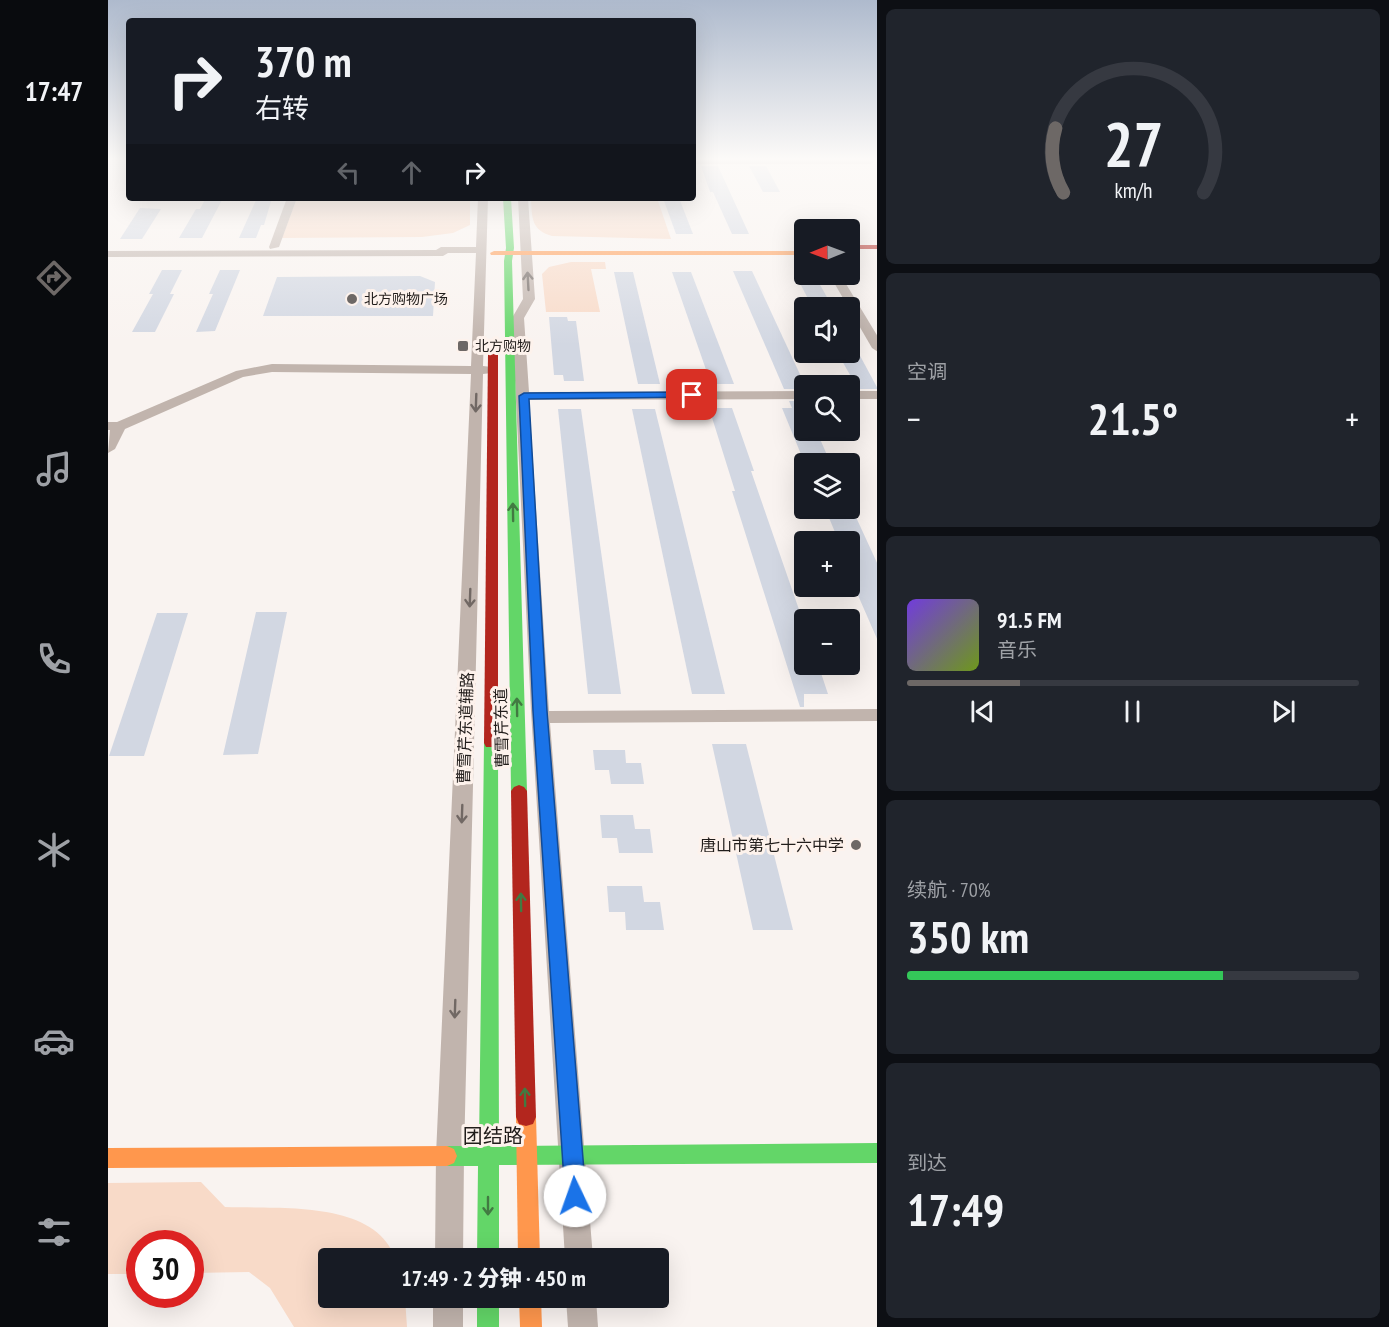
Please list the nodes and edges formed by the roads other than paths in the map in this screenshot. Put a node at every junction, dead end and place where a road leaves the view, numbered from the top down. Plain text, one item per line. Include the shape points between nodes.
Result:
1 (284, 221) edge
2 (486, 221) edge
3 (492, 221) edge
4 (512, 221) edge
5 (521, 221) edge
6 (108, 247) edge
7 (274, 247) junction
8 (794, 248) edge
9 (860, 248) edge
10 (877, 248) edge
11 (441, 250) junction
12 (490, 250) junction
13 (518, 251) junction
14 (794, 253) edge
15 (860, 253) edge
16 (877, 253) edge
17 (108, 254) edge
18 (841, 285) edge
19 (494, 304) dead end
20 (493, 335) dead end
21 (877, 346) edge
22 (485, 370) junction
23 (794, 395) edge
24 (860, 395) edge
25 (877, 395) edge
26 (524, 396) junction
27 (114, 426) edge
28 (108, 449) edge
29 (877, 715) edge
30 (541, 717) junction
31 (877, 1153) edge
32 (488, 1154) junction
33 (573, 1154) junction
34 (450, 1155) junction
35 (526, 1155) junction
36 (108, 1158) edge
37 (449, 1248) edge
38 (488, 1248) edge
39 (529, 1248) edge
40 (578, 1248) edge
41 (448, 1308) edge
42 (488, 1308) edge
43 (530, 1308) edge
44 (582, 1308) edge
45 (448, 1327) edge
46 (488, 1327) edge
47 (531, 1327) edge
48 (583, 1327) edge

1 - 7 street
2 - 12 street, 曹雪芹东道辅路
3 - 12 main road
4 - 13 main road, 曹雪芹东道
5 - 13 street
6 - 7 street
7 - 11 street
8 - 13 main road
9 - 10 main road
11 - 12 street
11 - 17 street via 443,253
12 - 13 main road
12 - 19 main road
12 - 22 street, 曹雪芹东道辅路
13 - 14 main road
26 -> 13 street via 518,318 529,298
35 -> 13 main road, 曹雪芹东道
15 - 16 main road
18 - 21 street
20 - 22 main road, 曹雪芹东道
22 - 27 street via 272,368 240,374
22 - 32 main road, 曹雪芹东道
22 -> 34 street, 曹雪芹东道辅路
23 - 26 street
24 - 25 street
26 - 30 street
27 - 28 street
29 - 30 street
30 - 33 street
31 - 33 main road, 团结路
32 - 34 main road, 团结路
32 - 35 main road, 团结路
32 -> 38 main road, 曹雪芹东道
33 - 35 main road, 团结路
33 - 40 street
34 - 36 main road, 团结路
34 - 37 street, 曹雪芹东道辅路
35 - 39 main road, 曹雪芹东道
41 - 45 street
42 - 46 main road
43 - 47 main road
44 - 48 street

